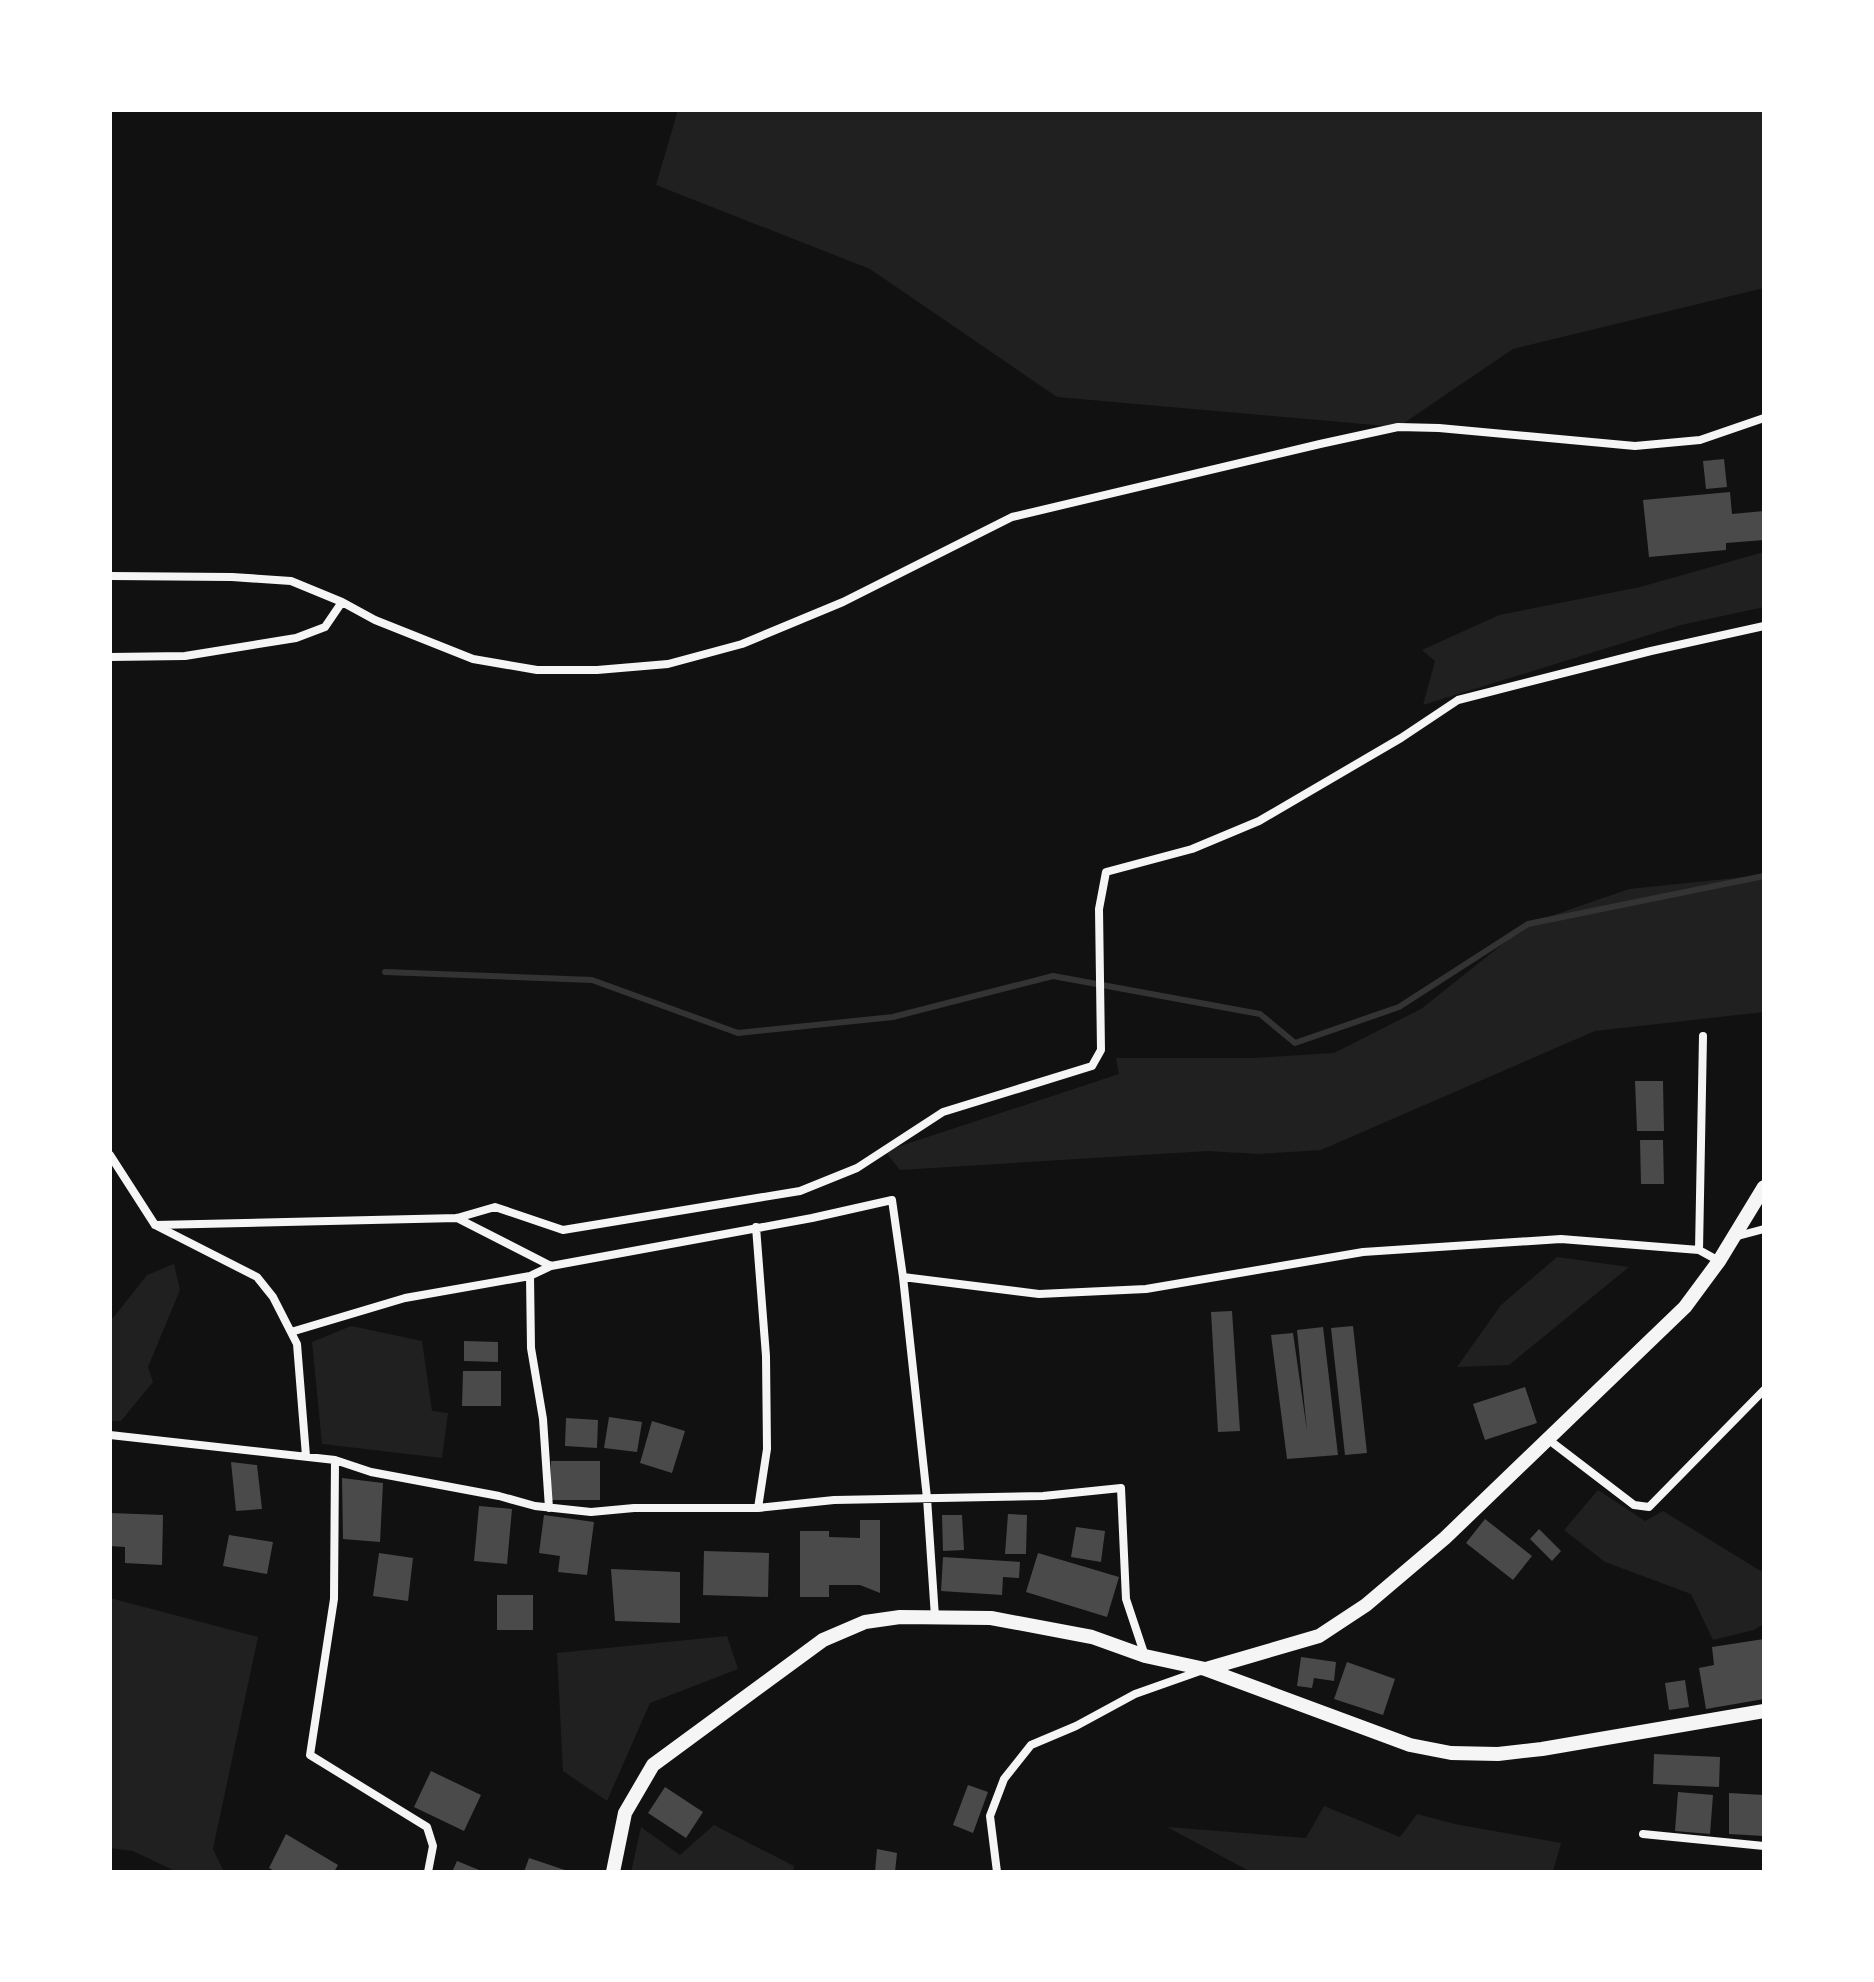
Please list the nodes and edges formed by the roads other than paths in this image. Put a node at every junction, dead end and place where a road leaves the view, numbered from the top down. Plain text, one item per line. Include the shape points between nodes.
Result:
1 (1764, 418) edge
2 (110, 576) edge
3 (342, 602) junction
4 (1764, 626) edge
5 (110, 657) edge
6 (1703, 1036) dead end
7 (110, 1155) edge
8 (1764, 1187) edge
9 (457, 1218) junction
10 (155, 1225) junction
11 (756, 1227) junction
12 (1764, 1229) edge
13 (1734, 1237) junction
14 (1699, 1250) junction
15 (1719, 1261) junction
16 (551, 1266) junction
17 (530, 1276) junction
18 (903, 1277) junction
19 (291, 1332) junction
20 (1764, 1390) edge
21 (110, 1435) edge
22 (1549, 1440) junction
23 (306, 1456) junction
24 (335, 1460) junction
25 (927, 1498) junction
26 (549, 1508) junction
27 (758, 1508) junction
28 (935, 1617) junction
29 (1145, 1656) junction
30 (1205, 1669) junction
31 (1764, 1711) edge
32 (1643, 1834) dead end
33 (1764, 1846) edge
34 (428, 1872) edge
35 (613, 1872) edge
36 (997, 1872) edge

1 - 3 street via 1700,440 1635,446 1398,427 1320,444 1012,517 843,602 742,644 668,664 537,670 473,659
2 - 3 street via 291,581
3 - 5 street via 325,627 296,638 185,656
4 - 9 street via 1458,700 1259,821 1192,849 1106,872 1099,909 1101,1050 1092,1066 943,1112 857,1168 800,1191 563,1230 495,1207
6 - 14 street
7 - 10 street
8 - 13 street
9 - 10 street
9 - 16 street
10 - 19 street via 257,1277
11 - 16 street
11 - 18 street via 892,1200
11 - 27 street via 767,1449
12 - 13 street
13 - 15 street
14 - 15 street
14 - 18 street via 1561,1239 1363,1252 1146,1289 1039,1294
15 - 22 street via 1685,1307
16 - 17 street
17 - 19 street via 405,1298
17 - 26 street via 531,1348
18 - 25 street
19 - 23 street via 297,1344
20 - 22 street via 1649,1507 1634,1505
21 - 23 street
22 - 30 street via 1406,1573 1319,1636
23 - 24 street
24 - 26 street
24 - 34 street via 334,1599 310,1755 427,1827 433,1846
25 - 27 street
25 - 28 street
25 - 29 street via 1121,1488 1126,1599
26 - 27 street
28 - 29 street via 991,1618 1092,1637
28 - 35 street via 865,1622 823,1640 663,1757 625,1813
29 - 30 street
30 - 31 street via 1410,1745 1451,1753 1542,1749
30 - 36 street via 1135,1694 1031,1745 1004,1779 990,1816
32 - 33 street

